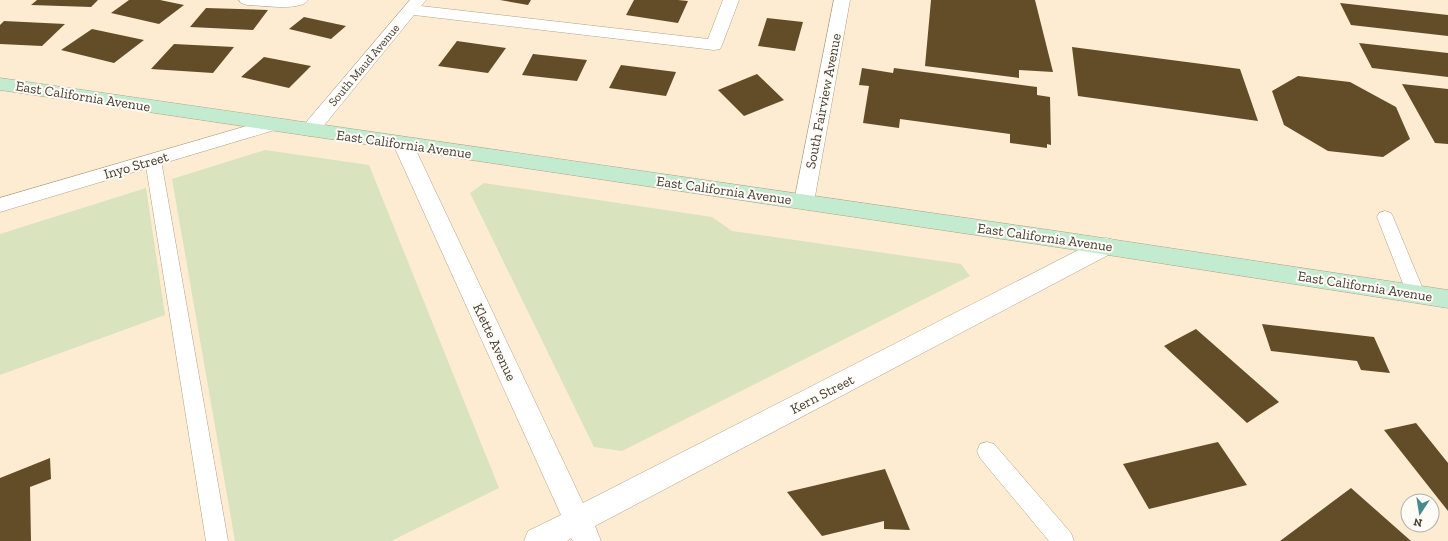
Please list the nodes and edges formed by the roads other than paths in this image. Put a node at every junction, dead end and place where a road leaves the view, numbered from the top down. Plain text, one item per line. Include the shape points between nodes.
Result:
1 (247, 0) edge
2 (300, 0) edge
3 (731, 0) edge
4 (842, 0) edge
5 (414, 5) edge
6 (0, 84) edge
7 (271, 125) junction
8 (310, 130) junction
9 (403, 144) junction
10 (153, 160) junction
11 (804, 202) junction
12 (0, 205) edge
13 (1385, 217) dead end
14 (1106, 246) junction
15 (1416, 294) junction
16 (1448, 299) edge
17 (986, 451) dead end
18 (582, 531) edge
19 (217, 541) edge
20 (538, 541) edge
21 (1064, 541) edge

1 - 2 street
3 - 5 street via 714,45
4 - 11 street, South Fairview Avenue
5 - 8 street, South Maud Avenue
6 - 7 main road, East California Avenue
7 - 8 main road, East California Avenue
7 - 10 street, Inyo Street
8 - 9 main road, East California Avenue
9 - 11 main road, East California Avenue
9 - 18 street, Klette Avenue
10 - 12 street, Inyo Street
10 - 19 lane
11 - 14 main road, East California Avenue
13 - 15 lane
14 - 15 main road, East California Avenue
14 - 18 street, Kern Street
15 - 16 main road, East California Avenue
17 - 21 lane
18 - 20 street, Kern Street

